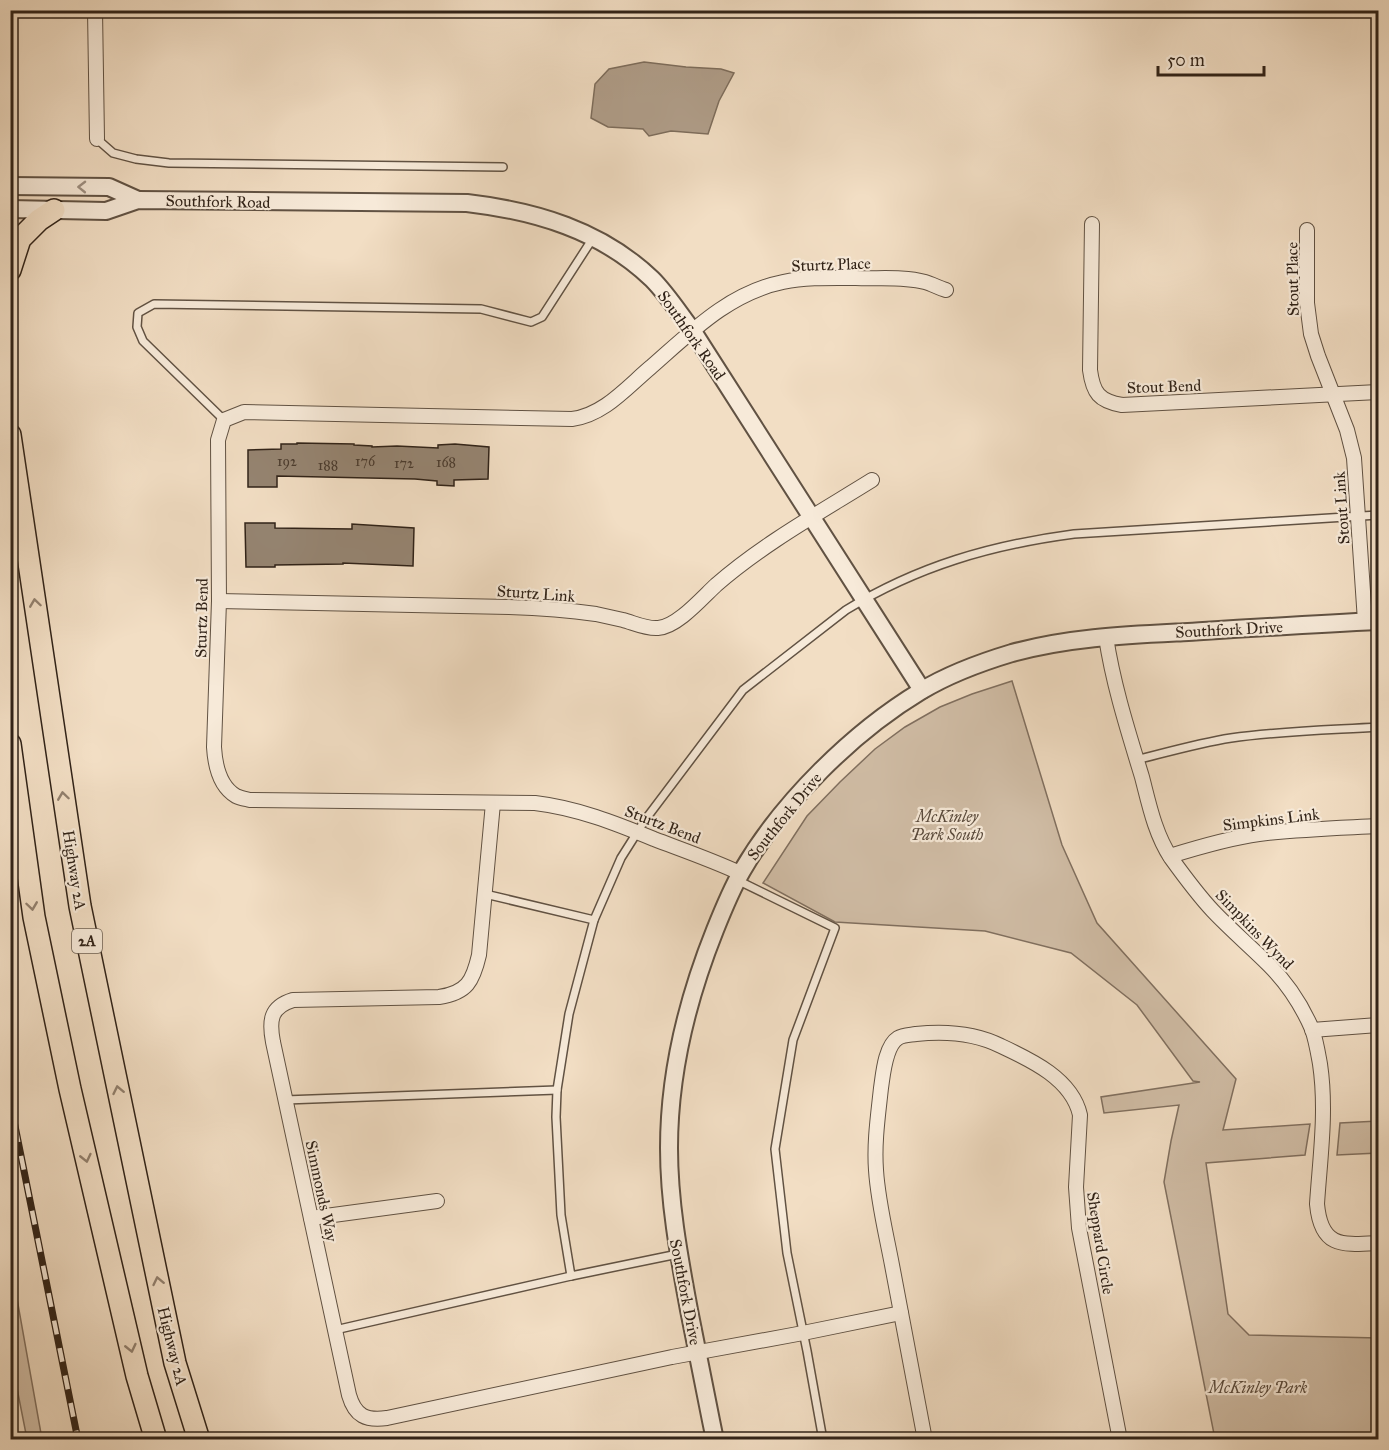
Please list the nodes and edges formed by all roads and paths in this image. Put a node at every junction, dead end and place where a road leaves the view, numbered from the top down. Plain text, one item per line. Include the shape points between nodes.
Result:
1 (95, 10) edge
2 (97, 139) joint
3 (503, 167) dead end
4 (10, 186) edge
5 (138, 200) junction
6 (10, 209) edge
7 (54, 210) junction
8 (1092, 224) dead end
9 (1307, 230) dead end
10 (592, 238) junction
11 (10, 270) edge
12 (946, 290) dead end
13 (692, 330) junction
14 (1378, 392) edge
15 (1334, 395) junction
16 (224, 420) junction
17 (11, 441) edge
18 (872, 480) dead end
19 (1378, 515) edge
20 (1358, 516) junction
21 (812, 517) junction
22 (864, 599) junction
23 (219, 602) junction
24 (1372, 621) edge
25 (1106, 637) junction
26 (922, 690) junction
27 (1378, 727) edge
28 (10, 744) edge
29 (1136, 759) junction
30 (494, 803) junction
31 (1378, 826) edge
32 (637, 832) junction
33 (1170, 856) junction
34 (739, 877) junction
35 (485, 894) junction
36 (594, 920) junction
37 (1378, 1025) edge
38 (1312, 1030) junction
39 (557, 1090) junction
40 (285, 1100) junction
41 (437, 1201) dead end
42 (310, 1218) junction
43 (1378, 1243) edge
44 (678, 1254) junction
45 (572, 1276) junction
46 (901, 1313) junction
47 (335, 1330) junction
48 (803, 1333) junction
49 (697, 1352) junction
50 (156, 1440) edge
51 (199, 1440) edge
52 (715, 1440) edge
53 (823, 1440) edge
54 (925, 1440) edge
55 (1120, 1440) edge

1 - 2 street
2 - 3 lane via 113,153 169,163
5 -> 4 street, Southfork Road via 109,187
5 - 7 street, Southfork Road via 106,211
5 - 10 street, Southfork Road via 467,203 548,218
6 - 7 street, Southfork Road
7 - 11 main road via 20,239
8 - 15 street, Stout Bend via 1090,370 1102,399 1122,405
9 - 15 street, Stout Place via 1310,326
10 - 13 street, Southfork Road via 638,266
10 - 16 lane via 542,317 531,322 481,309 154,304 138,313 136,327 142,341
12 - 13 street, Sturtz Place via 901,279 814,278 784,282 752,291
13 - 16 street via 605,407 584,417 244,412
13 - 21 street, Southfork Road
14 - 15 street
15 - 20 street, Stout Link via 1354,458
16 - 23 street, Sturtz Bend via 219,440
51 -> 17 main road, Highway 2A / 2A via 175,1363 80,906
18 - 21 street, Sturtz Link
19 - 20 lane
20 - 22 lane via 1034,539 939,565
20 - 24 street, Stout Link
21 - 22 street, Southfork Road
21 - 23 street, Sturtz Link via 746,561 670,626 658,628 544,608
22 - 26 street, Southfork Road
22 - 32 lane via 743,690
23 - 30 street, Sturtz Bend via 215,763 226,787 237,796 250,800
24 - 25 street, Southfork Drive
25 - 26 street, Southfork Drive via 1010,654
25 - 29 street, Simpkins Wynd
26 - 34 street, Southfork Drive via 878,721 815,776 767,833
27 - 29 lane via 1229,738
28 -> 50 main road via 34,917 70,1089 137,1376
29 - 33 street, Simpkins Wynd via 1154,821
30 - 32 street, Sturtz Bend via 551,805
30 - 35 street, Simmonds Way
31 - 33 street, Simpkins Link via 1257,834
32 - 34 street, Sturtz Bend via 721,864
32 - 36 lane
33 - 38 street, Simpkins Wynd via 1212,910 1269,965
34 - 44 street, Southfork Drive via 727,898 693,990 670,1106 669,1148
34 - 48 lane via 835,928 793,1040 775,1149 787,1253
35 - 36 lane
35 - 40 street, Simmonds Way via 477,966 468,985 459,992 439,997 294,1000 276,1009 270,1029
36 - 39 lane via 569,1014
37 - 38 street
38 - 43 street, Simpkins Wynd via 1323,1092 1317,1204 1321,1227 1335,1241
39 - 40 lane
39 - 45 lane via 561,1215
40 - 42 street, Simmonds Way
41 - 42 street
42 - 47 street, Simmonds Way
44 - 45 lane
44 - 49 street, Southfork Drive
45 - 47 lane
46 - 48 street
46 - 54 street, Sheppard Circle
46 - 55 street, Sheppard Circle via 876,1171 885,1062 897,1038 908,1035 965,1034 992,1041 1041,1066 1078,1104 1079,1228
47 - 49 street, Simmonds Way via 352,1405 357,1413 375,1420
48 - 49 street
48 - 53 lane
49 - 52 street, Southfork Drive

